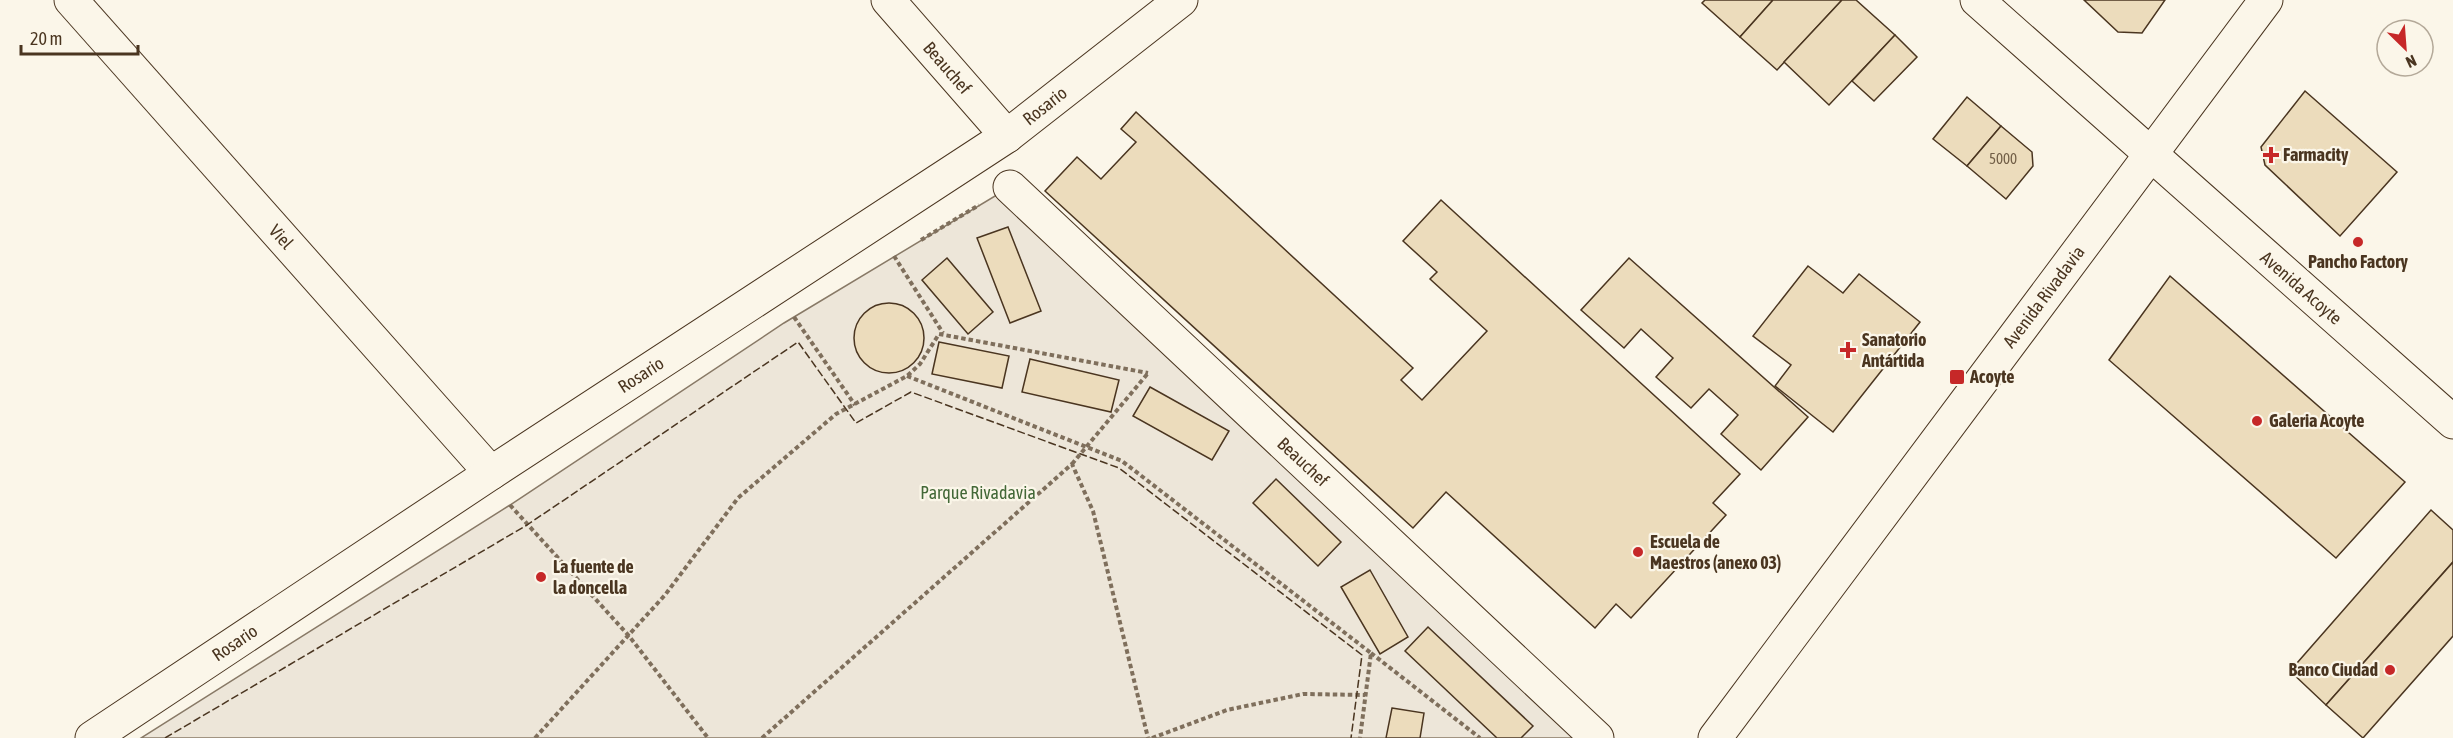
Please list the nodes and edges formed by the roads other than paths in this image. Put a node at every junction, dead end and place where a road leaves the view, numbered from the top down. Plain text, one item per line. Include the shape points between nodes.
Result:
1 (71, 0) edge
2 (888, 0) edge
3 (1181, 0) edge
4 (1977, 0) edge
5 (2265, 0) edge
6 (1007, 136) junction
7 (2149, 154) junction
8 (1010, 187) dead end
9 (2453, 422) edge
10 (491, 473) junction
11 (1727, 734) edge
12 (92, 738) edge
13 (1597, 738) edge

1 - 10 street, Viel
2 - 6 street, Beauchef
3 - 6 street, Rosario
4 - 7 street, Avenida Acoyte
5 - 7 street, Avenida Rivadavia
6 - 10 street, Rosario
7 - 9 street, Avenida Acoyte
7 - 11 street, Avenida Rivadavia
8 - 13 street, Beauchef
10 - 12 street, Rosario

